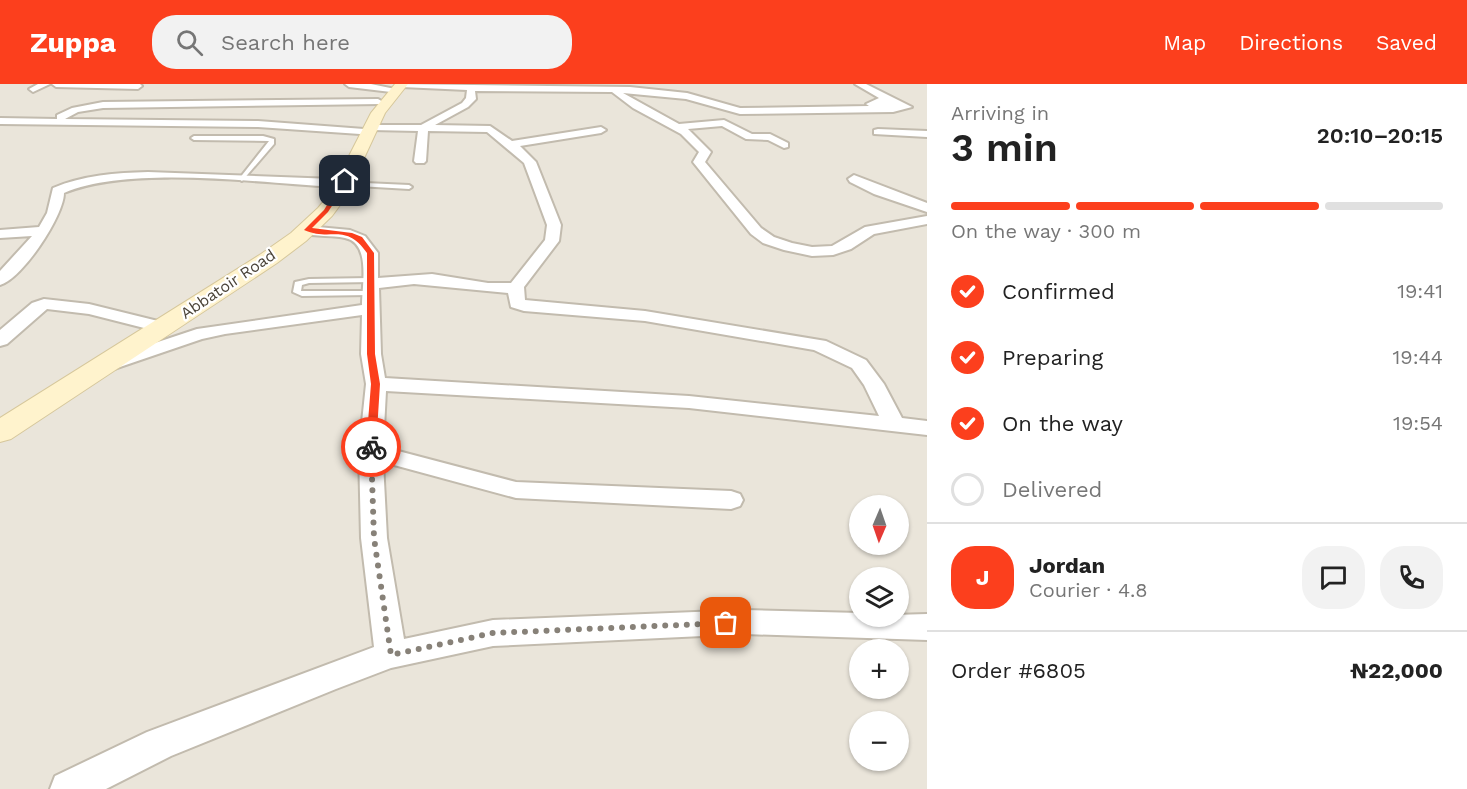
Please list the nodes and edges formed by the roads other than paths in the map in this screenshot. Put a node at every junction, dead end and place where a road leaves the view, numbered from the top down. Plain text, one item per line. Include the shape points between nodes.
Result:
1 (45, 84) edge
2 (56, 84) edge
3 (350, 84) edge
4 (594, 84) edge
5 (859, 84) edge
6 (140, 85) edge
7 (502, 86) edge
8 (628, 87) edge
9 (388, 88) edge
10 (471, 88) junction
11 (33, 89) dead end
12 (566, 89) junction
13 (613, 89) junction
14 (103, 105) junction
15 (890, 105) junction
16 (838, 111) junction
17 (0, 121) edge
18 (50, 122) junction
19 (678, 127) junction
20 (423, 128) junction
21 (365, 129) junction
22 (601, 130) dead end
23 (878, 132) dead end
24 (927, 134) edge
25 (194, 138) dead end
26 (507, 145) junction
27 (784, 145) dead end
28 (420, 161) dead end
29 (242, 179) junction
30 (854, 179) dead end
31 (339, 184) junction
32 (409, 187) dead end
33 (927, 208) edge
34 (927, 220) edge
35 (307, 230) junction
36 (42, 231) junction
37 (0, 234) edge
38 (0, 280) edge
39 (516, 287) junction
40 (370, 292) junction
41 (156, 326) junction
42 (0, 340) edge
43 (101, 367) junction
44 (376, 384) junction
45 (894, 424) junction
46 (0, 425) edge
47 (927, 428) edge
48 (0, 432) edge
49 (371, 452) junction
50 (731, 500) dead end
51 (927, 627) edge
52 (391, 655) junction
53 (68, 789) edge

1 - 11 street
2 - 6 street
3 - 9 street
4 - 12 street
5 - 15 street
6 - 14 street
7 - 10 street
7 - 12 street
8 - 13 street
8 - 16 street via 687,96 740,111
9 - 10 street
9 - 14 street
9 - 21 street, Abbatoir Road
10 - 20 street via 471,99 465,105
12 - 13 street
13 - 19 street via 625,101
14 - 18 street via 75,110
15 - 15 street via 920,102 910,110
15 - 16 street
15 - 16 street via 873,101
17 - 18 street
18 - 21 street
19 - 27 street via 724,123 750,137 770,137
19 - 34 street via 705,150 699,162 751,225 761,235 787,247 821,253 842,248 870,230
20 - 21 street
20 - 26 street via 490,129
20 - 28 street
21 - 31 street, Abbatoir Road
22 - 26 street
23 - 24 street
25 - 29 lane via 272,140
26 - 39 street via 523,153 530,162 554,225 552,241
29 - 31 street
29 - 36 street via 143,175 67,184 58,191 60,199
30 - 33 street
31 - 32 lane
31 - 35 street, Abbatoir Road via 326,211
31 - 41 street, Abbatoir Road via 295,235
35 - 40 street via 350,234 360,239 370,253
35 - 43 street, Abbatoir Road
36 - 37 street
36 - 38 street via 24,257
39 - 40 street via 501,290 440,280 408,280
39 - 45 street via 518,303 524,306 645,316 819,345 859,364
40 - 40 lane via 302,294 297,292 298,284 309,281
40 - 43 street via 180,340
40 - 44 street via 371,354
41 - 42 street via 89,309 44,304
41 - 46 street, Abbatoir Road
43 - 48 street, Abbatoir Road
44 - 45 street via 689,402
44 - 49 street
45 - 47 street
49 - 50 street via 516,490
49 - 52 street via 374,538
51 - 52 street via 745,622 493,633
52 - 53 street via 159,744

